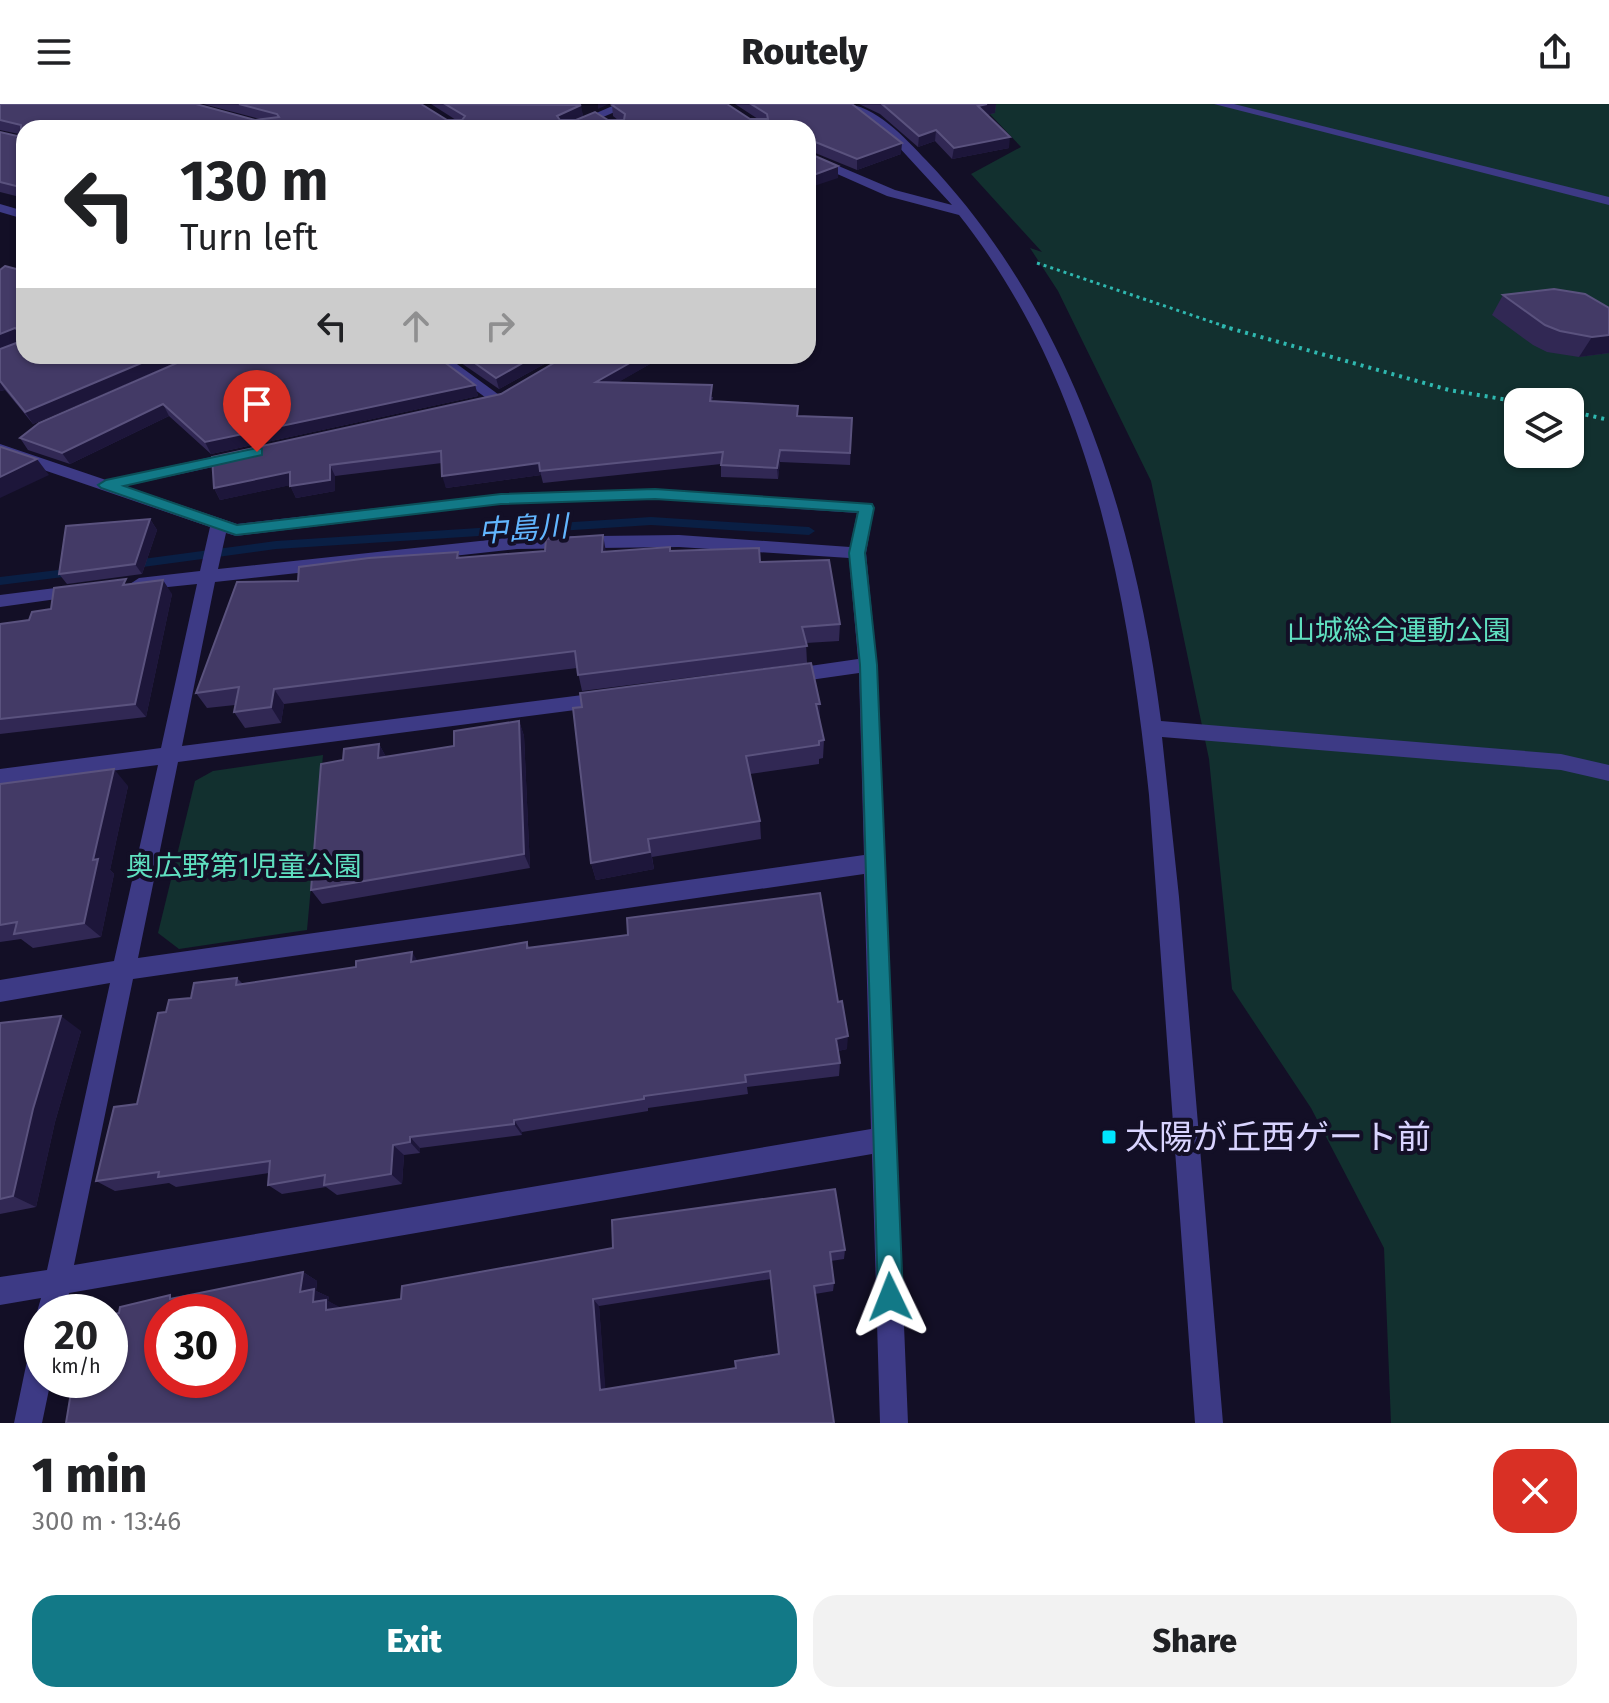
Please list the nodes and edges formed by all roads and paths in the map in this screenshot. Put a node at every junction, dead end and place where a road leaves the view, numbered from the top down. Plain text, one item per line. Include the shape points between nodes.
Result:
1 (627, 104) edge
2 (849, 104) edge
3 (1220, 104) edge
4 (588, 120) edge
5 (816, 160) edge
6 (1609, 201) edge
7 (964, 212) junction
8 (1027, 260) dead end
9 (447, 364) edge
10 (497, 399) edge
11 (1504, 399) edge
12 (1584, 414) edge
13 (1609, 420) edge
14 (30, 437) edge
15 (6, 450) edge
16 (257, 452) edge
17 (106, 485) junction
18 (219, 524) junction
19 (857, 553) junction
20 (211, 561) junction
21 (0, 601) edge
22 (868, 665) junction
23 (775, 677) edge
24 (620, 697) edge
25 (1152, 728) junction
26 (169, 756) junction
27 (1609, 773) edge
28 (0, 777) edge
29 (874, 863) junction
30 (124, 970) junction
31 (0, 991) edge
32 (886, 1139) junction
33 (58, 1282) junction
34 (0, 1291) edge
35 (55, 1294) edge
36 (33, 1398) edge
37 (28, 1423) edge
38 (894, 1423) edge
39 (1209, 1423) edge

1 - 4 street
2 - 7 street via 904,143
3 - 6 street
5 - 7 street via 891,193
7 - 25 street via 1030,311 1071,392 1105,480 1129,575
8 - 11 path via 1196,319 1449,390
9 - 10 street
12 - 13 path
14 - 15 street
15 - 17 street
16 - 17 street
17 - 18 street
18 - 19 street via 236,530 501,499 655,494 866,508
18 - 20 street
19 - 20 street via 679,541 517,543
19 - 22 street
20 - 21 street via 111,587
20 - 26 street
22 - 23 street
22 - 29 street
24 - 26 street
25 - 27 street via 1561,762
25 - 39 street
26 - 28 street
26 - 30 street
29 - 30 street
29 - 32 street
30 - 31 street
30 - 33 street
32 - 33 street
32 - 38 street
33 - 34 street
33 - 35 street
36 - 37 street

